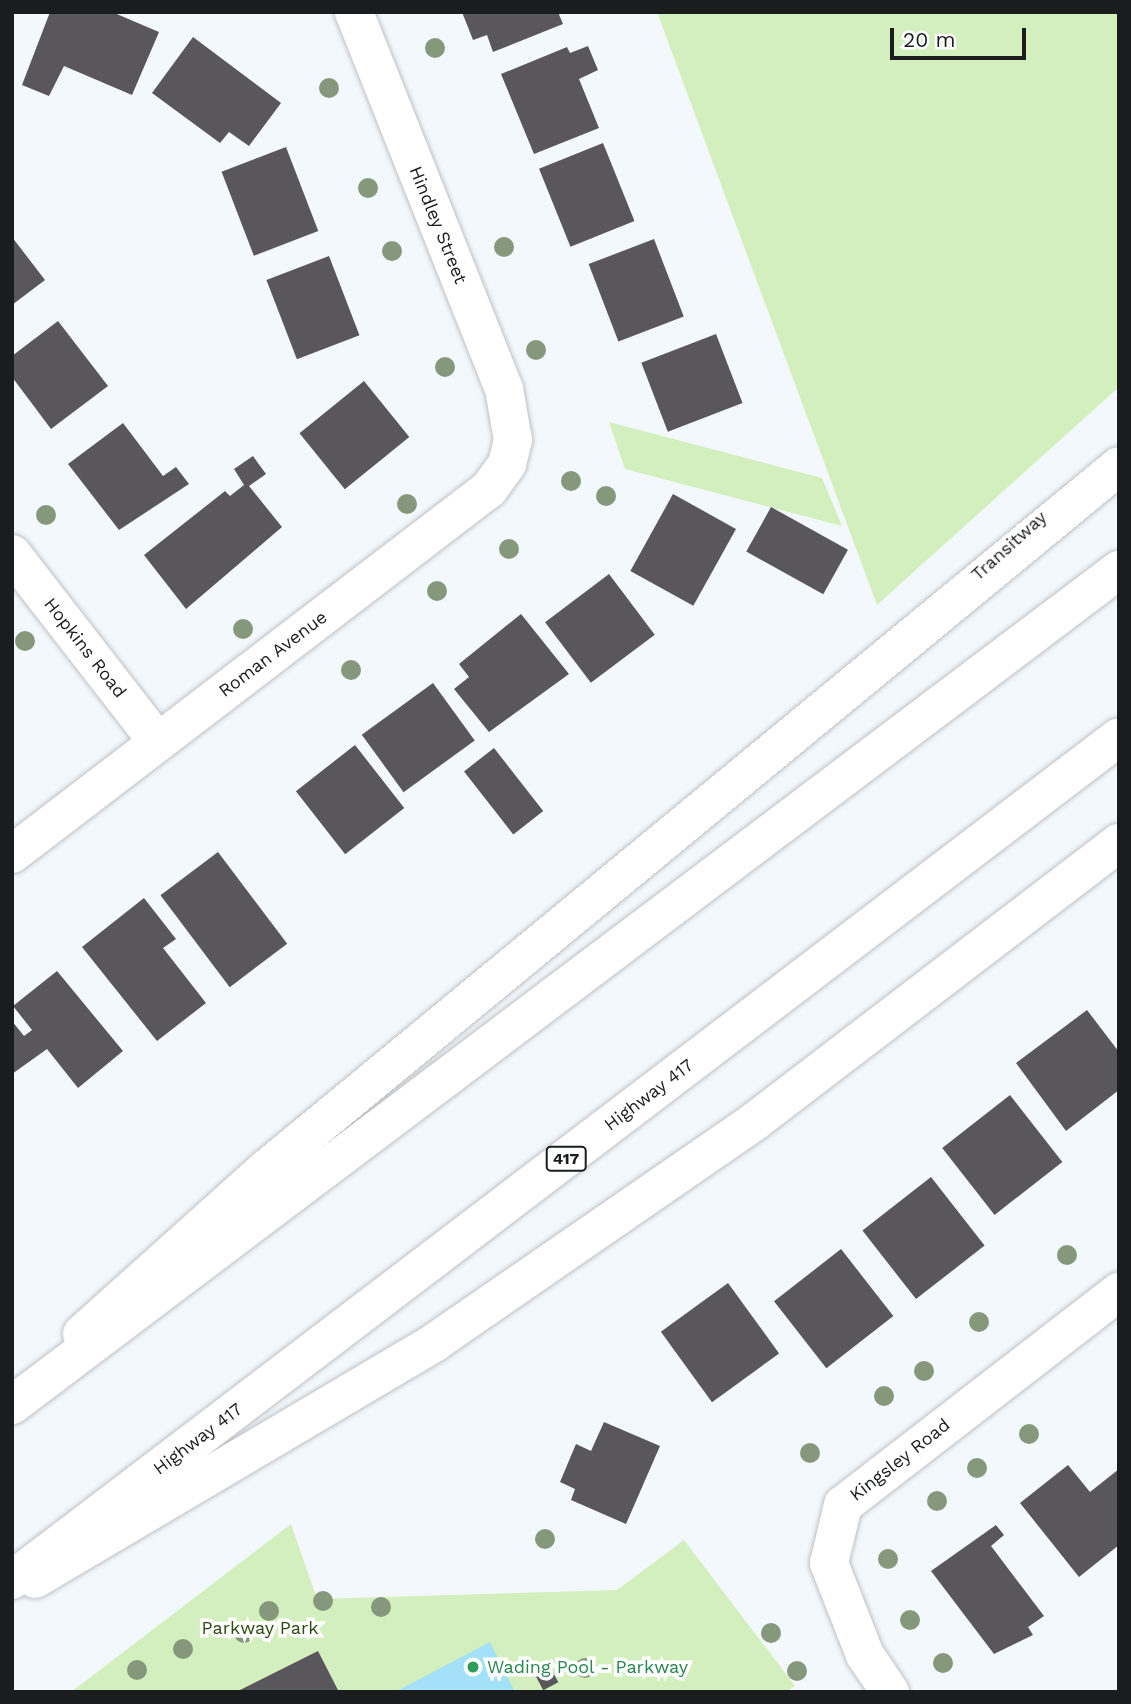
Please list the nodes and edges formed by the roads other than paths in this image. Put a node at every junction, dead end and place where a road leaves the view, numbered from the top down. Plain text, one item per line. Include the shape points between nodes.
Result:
1 (354, 12) edge
2 (513, 440) joint
3 (1119, 447) edge
4 (1119, 466) edge
5 (12, 554) edge
6 (1119, 570) edge
7 (900, 645) junction
8 (1119, 737) edge
9 (158, 742) junction
10 (1119, 843) edge
11 (12, 854) edge
12 (1119, 1292) edge
13 (12, 1396) edge
14 (12, 1405) edge
15 (12, 1580) edge
16 (12, 1593) edge
17 (890, 1692) edge

1 - 2 main road, Hindley Street via 504,389
2 - 9 main road, Roman Avenue via 507,464 489,489
3 - 7 main road, Transitway
4 - 7 main road
5 - 9 main road, Hopkins Road
6 - 14 main road
7 - 13 main road via 266,1169
8 - 15 main road, Highway 417 / 417
9 - 11 main road, Roman Avenue
10 - 16 main road via 755,1121 435,1342
12 - 17 main road, Kingsley Road via 843,1504 829,1563 865,1655

